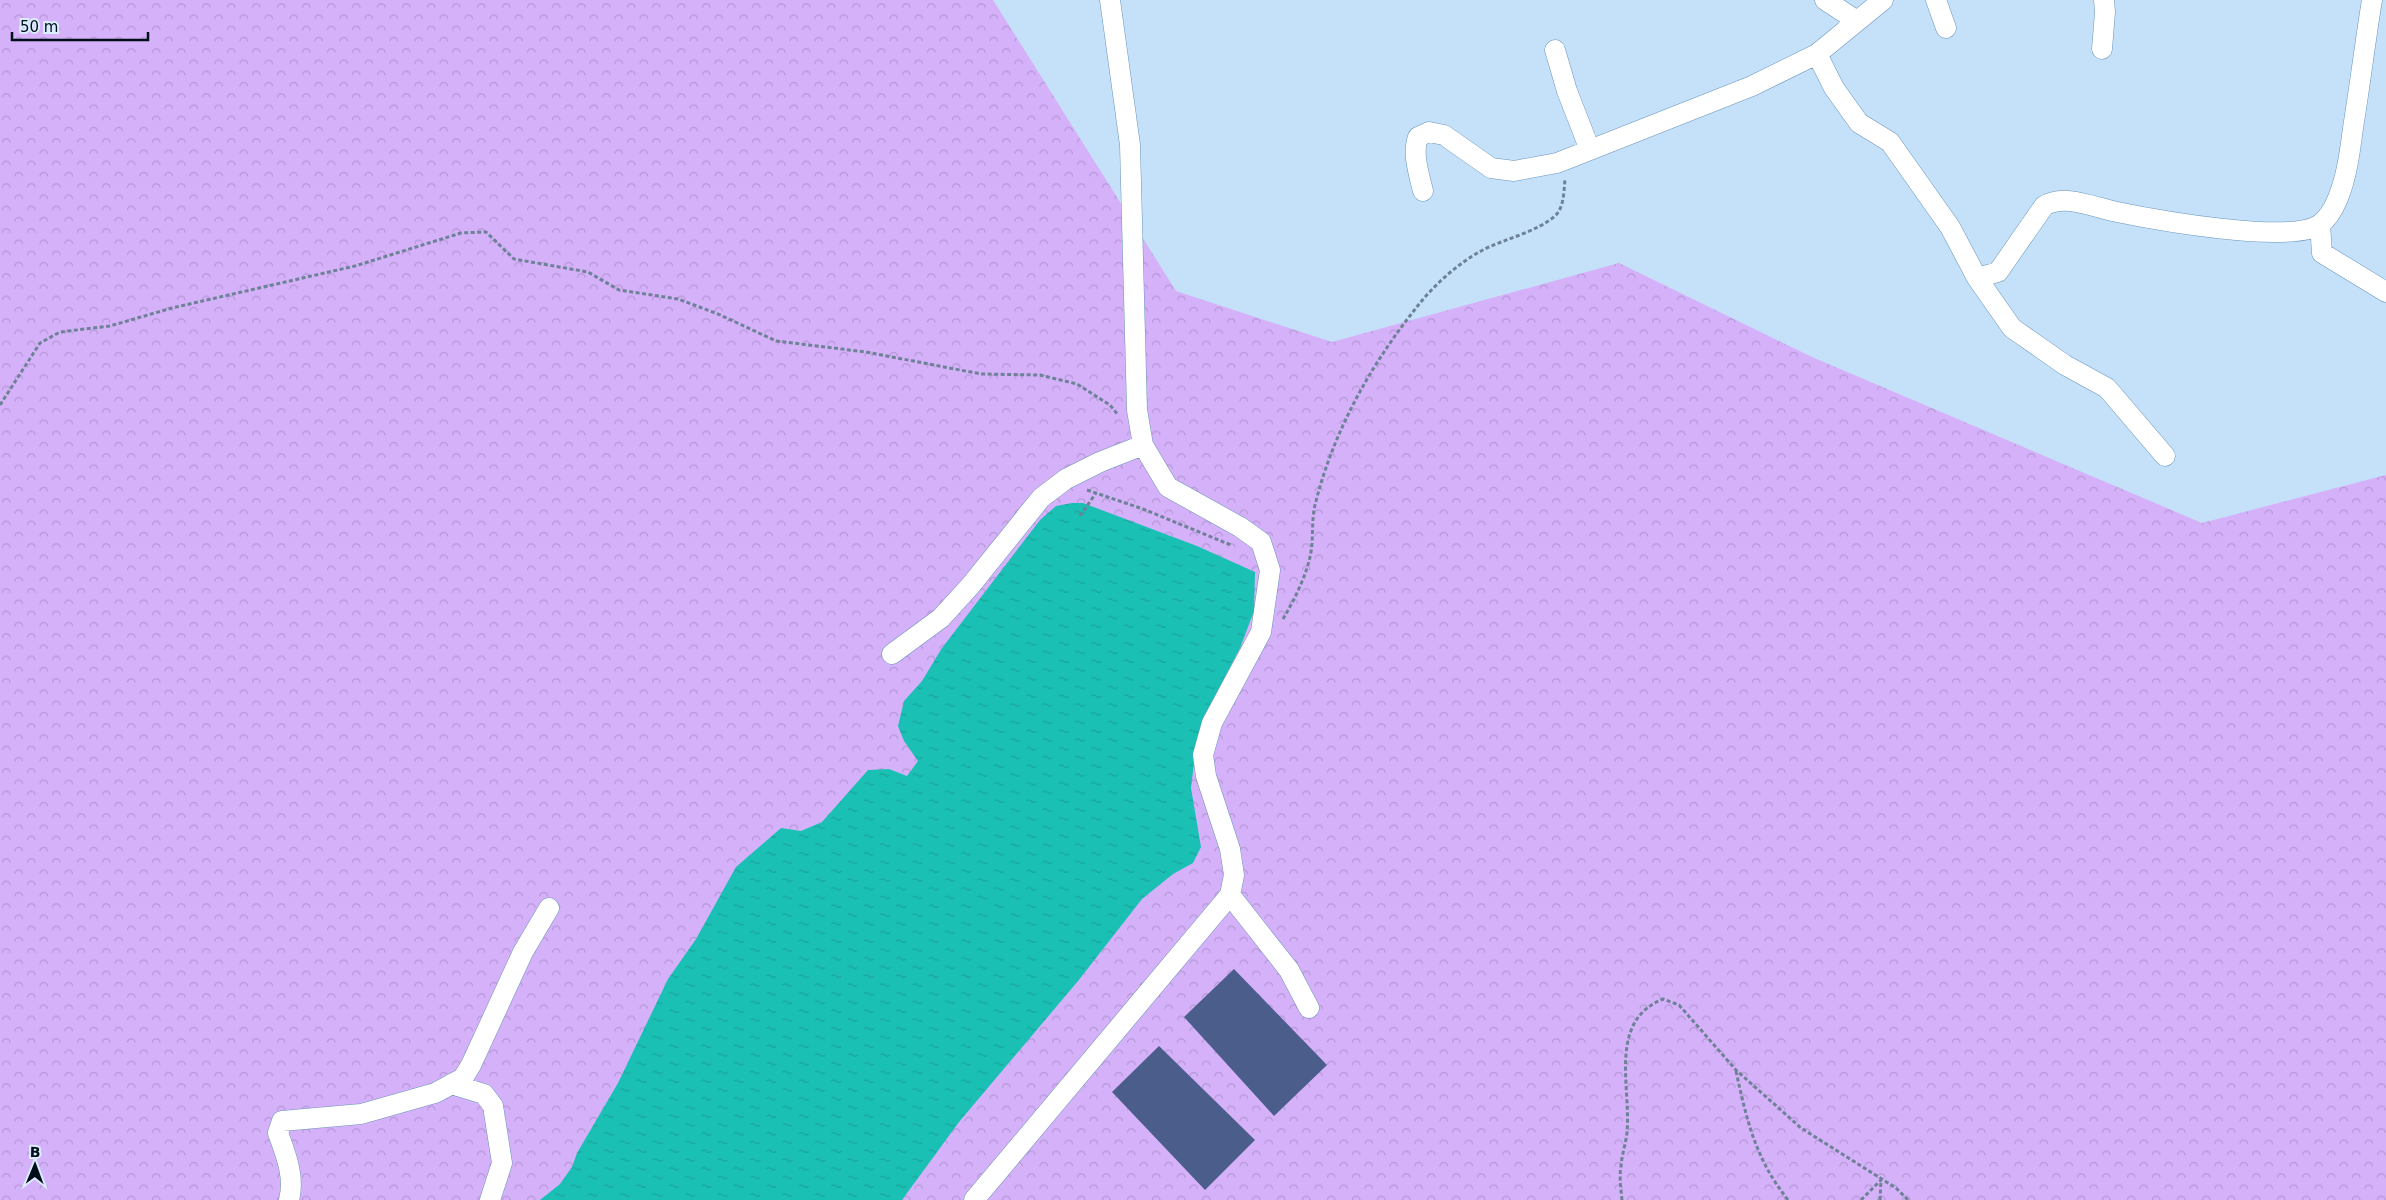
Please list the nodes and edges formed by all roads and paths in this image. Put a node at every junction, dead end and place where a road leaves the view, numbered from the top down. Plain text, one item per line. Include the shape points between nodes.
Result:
1 (1110, 0) edge
2 (1825, 0) edge
3 (1883, 0) edge
4 (1936, 0) edge
5 (2104, 0) edge
6 (2372, 0) edge
7 (1857, 20) junction
8 (1946, 28) dead end
9 (2102, 49) dead end
10 (1555, 50) dead end
11 (1817, 54) junction
12 (1590, 150) junction
13 (1566, 160) junction
14 (1423, 191) dead end
15 (2320, 224) junction
16 (1977, 278) junction
17 (2386, 292) edge
18 (0, 405) edge
19 (1121, 418) dead end
20 (1143, 445) junction
21 (2165, 456) dead end
22 (1057, 486) junction
23 (1096, 492) junction
24 (1080, 516) dead end
25 (1238, 548) dead end
26 (1280, 626) dead end
27 (892, 654) dead end
28 (1230, 895) junction
29 (549, 908) dead end
30 (1309, 1008) dead end
31 (1736, 1070) junction
32 (451, 1084) junction
33 (1881, 1180) junction
34 (289, 1200) edge
35 (490, 1200) edge
36 (974, 1200) edge
37 (1622, 1200) edge
38 (1788, 1200) edge
39 (1862, 1200) edge
40 (1880, 1200) edge
41 (1908, 1200) edge

1 - 20 street via 1130,145 1137,410
2 - 7 street
3 - 7 street
4 - 8 street
5 - 9 street
6 - 15 street via 2349,156 2333,211
7 - 11 street
10 - 12 street
11 - 12 street via 1752,86
11 - 16 street via 1834,88 1859,123 1890,142 1950,227
12 - 13 street
13 - 14 street via 1514,172 1491,168 1444,135 1429,132 1418,137 1416,144 1416,161
13 - 26 path via 1564,194 1557,214 1480,252 1442,280 1416,307 1368,377 1343,422 1328,461 1315,507 1310,556 1297,594
15 - 16 street via 2307,231 2218,228 2053,200 2044,206 1998,272
15 - 17 street via 2322,253
16 - 21 street via 2012,328 2065,365 2107,388
18 - 19 path via 40,343 60,332 110,326 172,308 355,266 461,233 486,232 514,259 588,272 619,290 678,299 776,341 866,352 981,374 1040,375 1077,384 1110,405
20 - 22 street via 1100,462
20 - 28 street via 1168,488 1240,527 1260,542 1270,570 1261,632 1212,723 1203,755 1206,776 1230,849 1234,875
22 - 23 path
22 - 27 street via 1041,498 941,618
23 - 24 path
23 - 25 path
28 - 30 street via 1289,970
28 - 36 street
29 - 32 street via 523,952 471,1065 462,1078
31 - 33 path via 1801,1128
31 - 37 path via 1679,1005 1662,999 1635,1020 1625,1046 1628,1099 1627,1132 1620,1167
31 - 38 path via 1748,1127 1758,1153 1776,1186
32 - 34 street via 435,1093 362,1114 282,1121 278,1133 287,1157 292,1188
32 - 35 street via 484,1094 494,1106 502,1163
33 - 39 path
33 - 40 path
33 - 41 path

